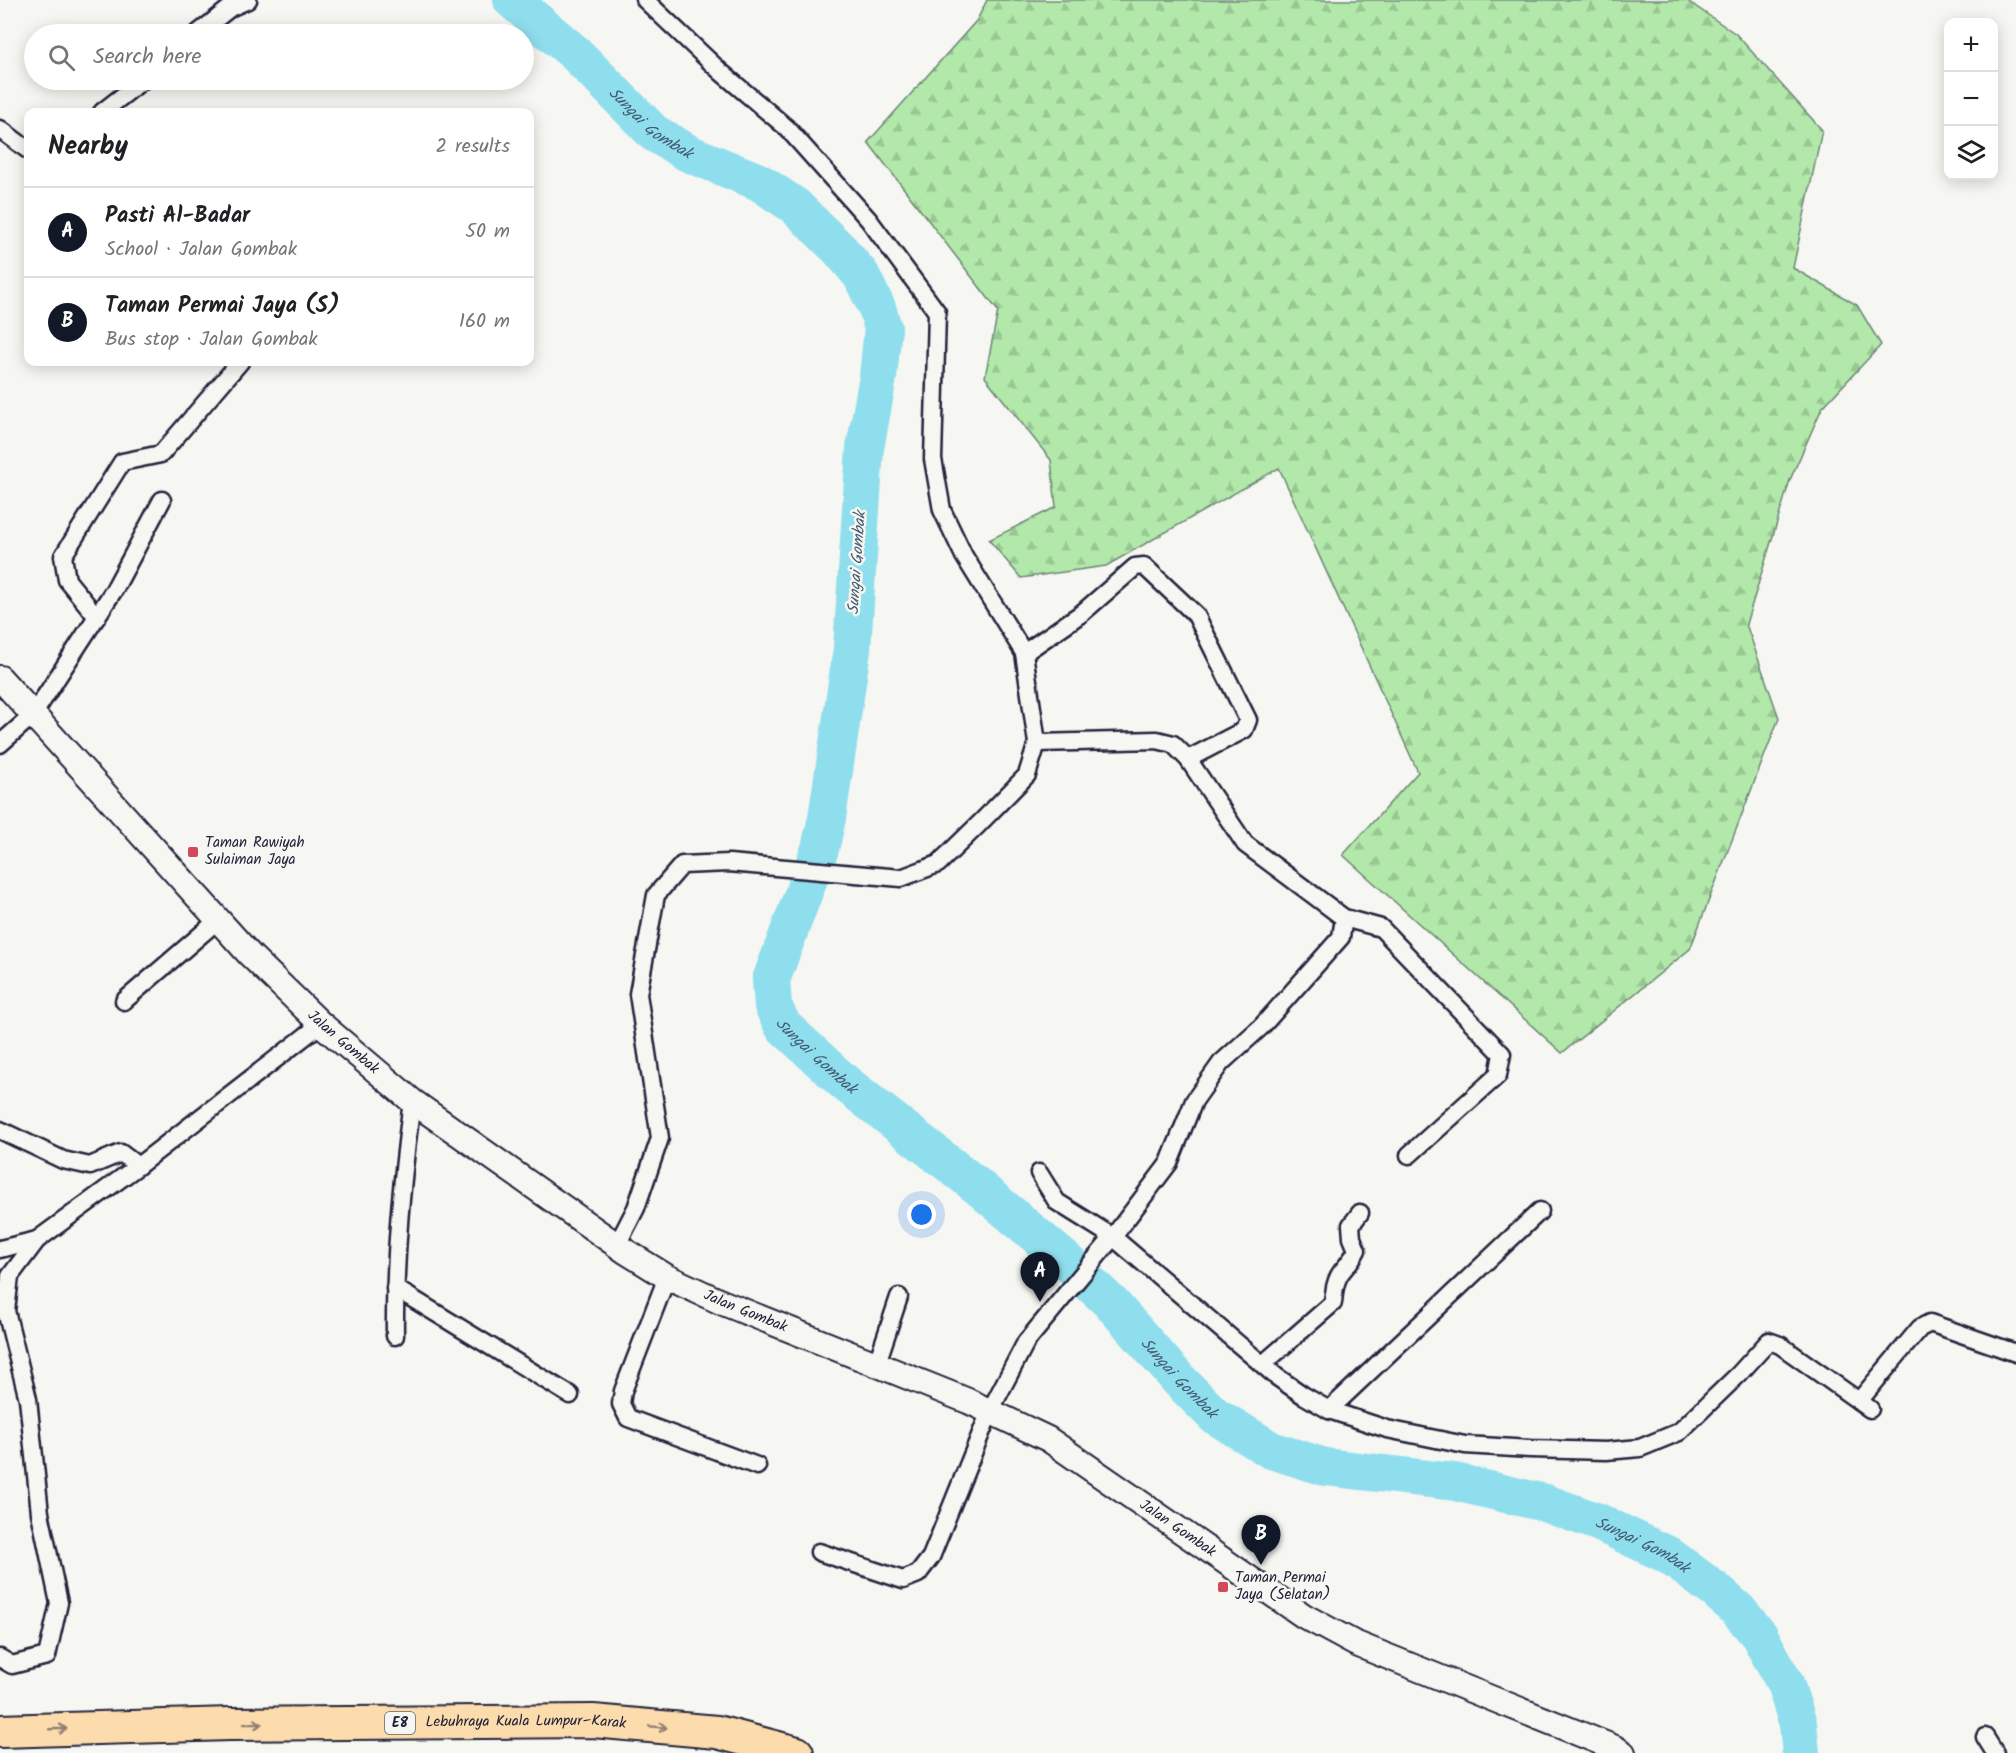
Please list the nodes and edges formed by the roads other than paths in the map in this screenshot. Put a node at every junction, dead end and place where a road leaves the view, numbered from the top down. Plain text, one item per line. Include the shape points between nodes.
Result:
1 (248, 0) edge
2 (645, 0) edge
3 (210, 24) edge
4 (130, 90) edge
5 (107, 108) edge
6 (0, 129) edge
7 (24, 147) edge
8 (237, 366) edge
9 (162, 500) dead end
10 (97, 617) junction
11 (1024, 653) junction
12 (0, 678) edge
13 (33, 715) junction
14 (1037, 743) junction
15 (0, 744) edge
16 (1188, 759) junction
17 (1344, 918) junction
18 (218, 920) junction
19 (124, 1000) dead end
20 (321, 1024) junction
21 (411, 1101) junction
22 (0, 1130) edge
23 (1409, 1155) dead end
24 (138, 1166) junction
25 (1039, 1173) dead end
26 (1540, 1211) dead end
27 (1360, 1213) dead end
28 (1113, 1237) junction
29 (37, 1240) junction
30 (617, 1245) junction
31 (0, 1249) edge
32 (667, 1277) junction
33 (394, 1288) junction
34 (899, 1297) dead end
35 (395, 1336) dead end
36 (2016, 1353) edge
37 (877, 1363) junction
38 (1263, 1364) junction
39 (570, 1395) dead end
40 (1329, 1410) junction
41 (990, 1411) junction
42 (758, 1466) dead end
43 (819, 1552) dead end
44 (0, 1658) edge
45 (0, 1731) edge
46 (1985, 1737) dead end
47 (797, 1753) edge
48 (1623, 1753) edge
49 (1995, 1753) edge

1 - 3 street
2 - 11 street via 787,128 869,220 937,312 933,459 942,510 964,556
4 - 5 street
6 - 7 street
8 - 10 street via 161,454 122,462 63,556 67,580
9 - 10 street
10 - 13 street
11 - 14 street
11 - 16 street via 1082,613 1135,567 1144,566 1196,615 1248,720 1244,730
12 - 13 main road, Jalan Gombak
13 - 15 street
13 - 18 main road, Jalan Gombak
14 - 16 street via 1157,740 1173,744
14 - 30 street via 1027,775 980,824 938,864 901,879 729,863 682,865 656,895 638,994 660,1138 636,1208
16 - 17 street via 1245,844
17 - 23 street via 1382,928 1502,1054 1498,1075
17 - 28 street via 1341,937 1262,1026 1221,1063 1194,1101 1169,1163
18 - 19 street
18 - 20 main road, Jalan Gombak
20 - 21 main road, Jalan Gombak
20 - 24 street
21 - 30 main road, Jalan Gombak
21 - 33 street
22 - 24 street via 63,1160 90,1166 121,1153
24 - 29 street
25 - 28 street via 1057,1202
26 - 40 street
27 - 38 street via 1351,1225 1357,1250 1338,1279 1333,1303
28 - 38 street
28 - 41 street via 1026,1342
29 - 31 street
29 - 44 street via 10,1276 6,1311 28,1399 40,1513 59,1603 47,1656 12,1665
30 - 32 main road, Jalan Gombak
32 - 37 main road, Jalan Gombak
32 - 42 street via 621,1404 628,1418
33 - 35 street
33 - 39 street
34 - 37 street
36 - 40 street via 1930,1323 1920,1328 1865,1405 1769,1341 1679,1432 1640,1448 1606,1452 1465,1445 1386,1429
37 - 41 main road, Jalan Gombak
38 - 40 street
41 - 43 street via 931,1557 918,1574 903,1580
41 - 48 main road, Jalan Gombak via 1048,1440 1304,1616 1354,1643
45 -> 47 highway, Lebuhraya Kuala Lumpur–Karak / E8 via 230,1724 593,1721 717,1732
46 - 49 street

